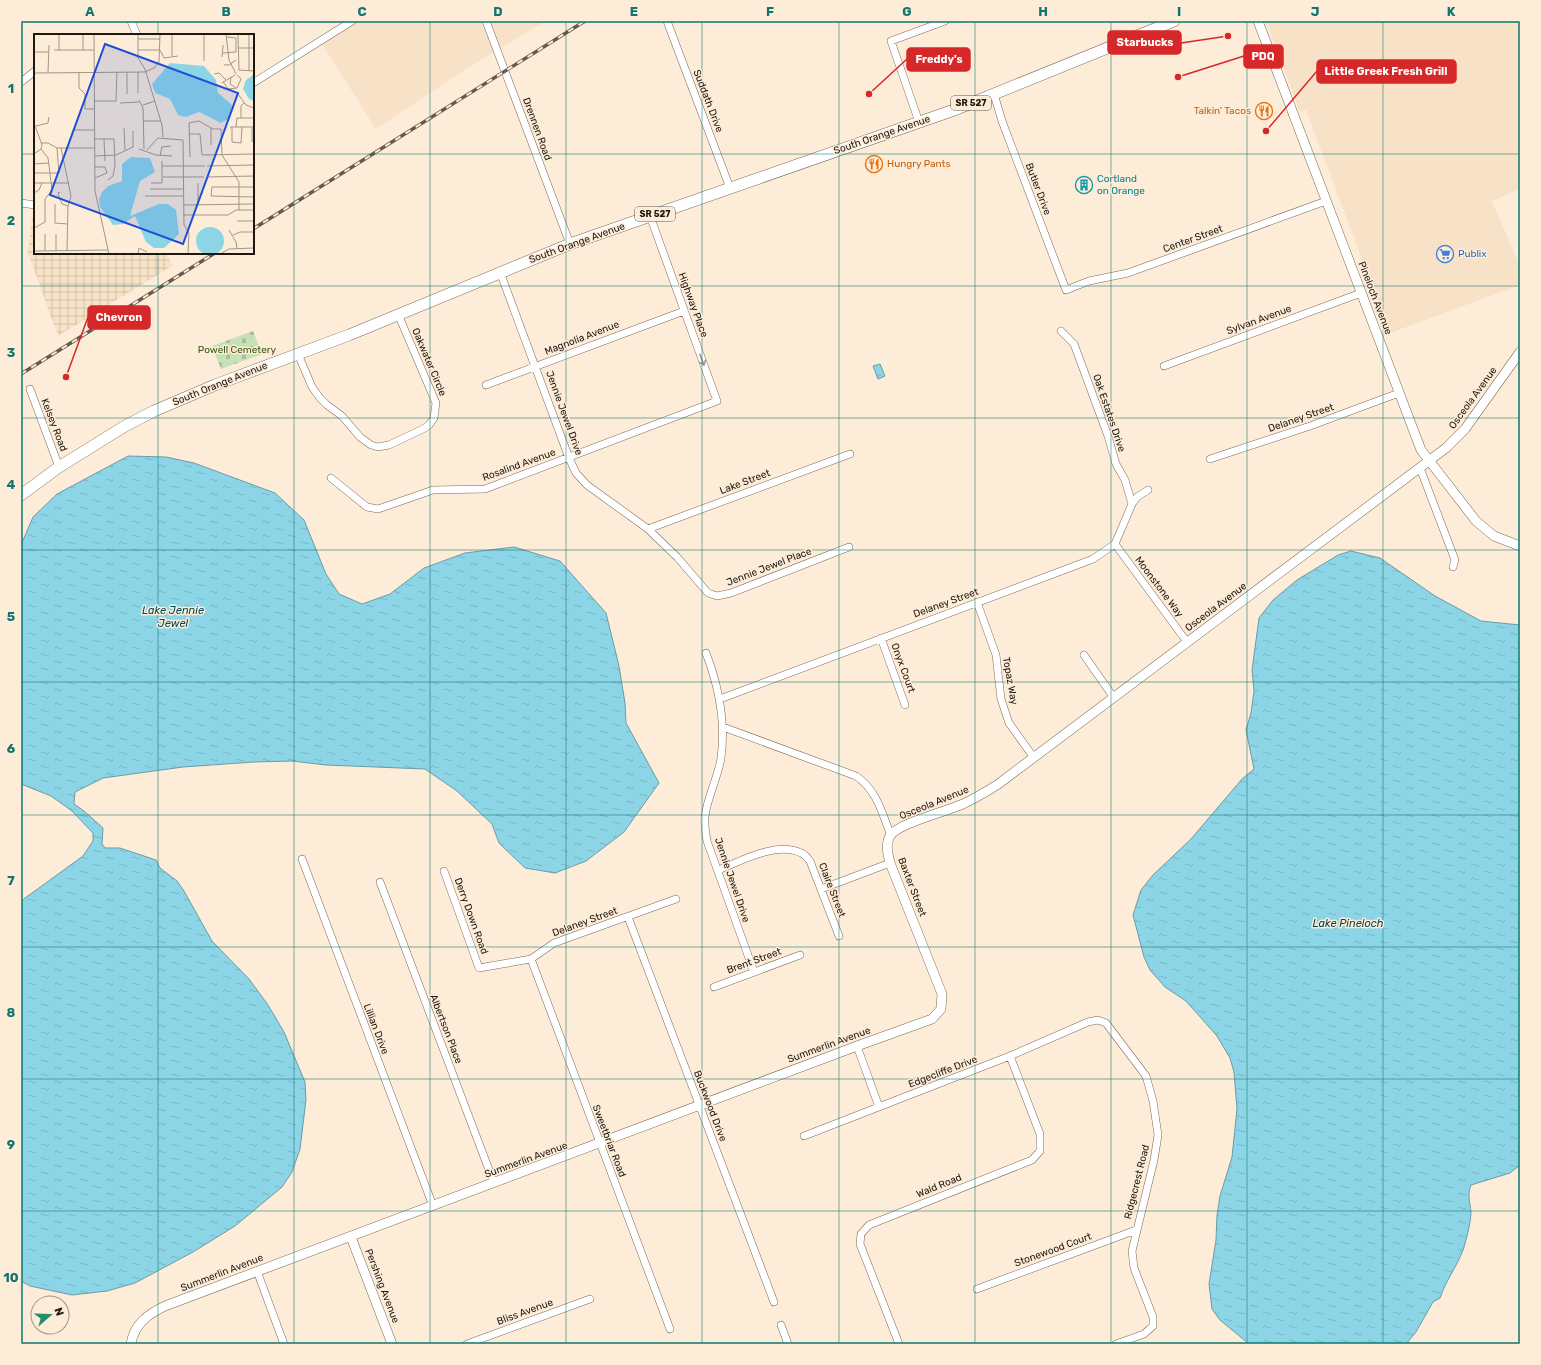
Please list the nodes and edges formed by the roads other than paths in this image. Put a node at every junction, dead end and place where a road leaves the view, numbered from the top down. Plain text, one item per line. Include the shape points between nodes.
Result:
1 (132, 21) edge
2 (352, 21) edge
3 (486, 21) edge
4 (667, 21) edge
5 (945, 21) edge
6 (1174, 21) edge
7 (1258, 21) edge
8 (137, 34) edge
9 (34, 72) edge
10 (254, 81) edge
11 (21, 82) edge
12 (994, 94) junction
13 (919, 122) junction
14 (730, 188) junction
15 (1326, 201) junction
16 (21, 203) edge
17 (34, 205) edge
18 (650, 216) junction
19 (570, 244) junction
20 (500, 272) junction
21 (1066, 290) joint
22 (1361, 293) junction
23 (684, 311) junction
24 (398, 314) junction
25 (1061, 331) dead end
26 (1520, 352) edge
27 (298, 354) junction
28 (536, 366) junction
29 (1164, 366) dead end
30 (486, 385) dead end
31 (30, 389) dead end
32 (1399, 393) junction
33 (717, 401) joint
34 (850, 454) dead end
35 (569, 458) junction
36 (1210, 459) dead end
37 (1429, 461) junction
38 (59, 467) junction
39 (1420, 468) junction
40 (331, 478) dead end
41 (1148, 490) dead end
42 (21, 495) edge
43 (1132, 504) junction
44 (648, 529) junction
45 (1114, 544) junction
46 (849, 546) dead end
47 (1520, 546) edge
48 (1453, 567) dead end
49 (699, 584) joint
50 (977, 602) junction
51 (881, 638) junction
52 (1187, 642) junction
53 (706, 653) dead end
54 (1084, 655) dead end
55 (1114, 698) junction
56 (720, 699) junction
57 (905, 705) dead end
58 (723, 727) junction
59 (1034, 758) junction
60 (890, 836) junction
61 (302, 859) dead end
62 (890, 863) junction
63 (444, 870) dead end
64 (718, 870) junction
65 (380, 882) dead end
66 (821, 889) junction
67 (676, 899) dead end
68 (628, 917) junction
69 (839, 936) dead end
70 (800, 955) dead end
71 (531, 959) junction
72 (479, 968) joint
73 (754, 972) junction
74 (714, 987) dead end
75 (941, 1009) joint
76 (1088, 1022) joint
77 (856, 1046) junction
78 (1010, 1056) junction
79 (699, 1106) junction
80 (879, 1107) junction
81 (804, 1136) dead end
82 (599, 1144) junction
83 (494, 1183) junction
84 (433, 1206) junction
85 (1136, 1230) junction
86 (351, 1237) junction
87 (257, 1271) junction
88 (977, 1289) dead end
89 (590, 1298) dead end
90 (774, 1302) dead end
91 (781, 1324) dead end
92 (670, 1329) dead end
93 (131, 1344) edge
94 (284, 1344) edge
95 (392, 1344) edge
96 (467, 1344) edge
97 (788, 1344) edge
98 (899, 1344) edge
99 (1116, 1344) edge

1 - 8 street
2 - 10 street
3 - 19 street, Drennen Road
4 - 14 street, Suddath Drive
5 - 13 street via 892,41
6 - 12 main road, South Orange Avenue / SR 527
7 - 15 street, Pineloch Avenue
9 - 11 street
12 - 13 main road, South Orange Avenue / SR 527
12 - 21 street, Butler Drive
13 - 14 main road, South Orange Avenue / SR 527
14 - 18 main road, South Orange Avenue / SR 527
15 - 21 street, Center Street via 1128,273 1089,281
15 - 22 street, Pineloch Avenue
16 - 17 street
18 - 19 main road, South Orange Avenue / SR 527
18 - 23 street, Highway Place
19 - 20 main road, South Orange Avenue / SR 527
20 - 24 main road, South Orange Avenue / SR 527
20 - 28 street, Jennie Jewel Drive
22 - 29 street, Sylvan Avenue
22 - 32 street, Pineloch Avenue
23 - 28 street, Magnolia Avenue
23 -> 33 street, Highway Place
24 - 27 main road, South Orange Avenue / SR 527
24 - 27 street, Oakwater Circle via 436,403 436,410 429,425 388,445 378,447 367,443 342,416 326,405 312,387
25 - 43 street, Oak Estates Drive via 1074,344
26 - 37 street, Osceola Avenue via 1458,438
27 - 38 main road, South Orange Avenue / SR 527 via 154,411 99,441
28 - 30 street, Magnolia Avenue
28 - 35 street, Jennie Jewel Drive
31 - 38 street, Kelsey Road
32 - 36 street, Delaney Street
32 - 37 street, Pineloch Avenue via 1420,450
33 - 35 street, Rosalind Avenue
34 - 44 street, Lake Street
35 - 40 street, Rosalind Avenue via 485,489 433,490 378,509 367,506
35 - 44 street, Jennie Jewel Drive via 576,473 587,485
37 - 39 street, Osceola Avenue
37 - 47 street, Pineloch Avenue via 1476,522 1494,536
38 - 42 main road, South Orange Avenue / SR 527
39 - 48 street via 1455,560
39 - 52 street, Osceola Avenue
41 - 43 street, Delaney Street
43 - 45 street, Delaney Street
44 - 49 street, Jennie Jewel Drive via 677,557
45 - 50 street, Delaney Street via 1094,559
45 - 52 street, Moonstone Way
46 - 49 street, Jennie Jewel Place via 724,595 712,596
50 - 51 street, Delaney Street
50 - 59 street, Topaz Way via 996,655 1002,700 1009,723
51 - 56 street, Delaney Street
51 - 57 street, Onyx Court
52 - 55 street, Osceola Avenue
53 - 56 street, Jennie Jewel Drive
54 - 55 street
55 - 59 street, Osceola Avenue
56 - 58 street, Jennie Jewel Drive
58 - 60 street, Baxter Street via 856,776 873,791
58 - 64 street, Jennie Jewel Drive via 720,764 705,817 707,841
59 - 60 street, Osceola Avenue via 981,795 905,826
60 - 62 street, Baxter Street via 887,851
61 - 84 street, Lillian Drive
62 - 66 street
62 - 75 street, Baxter Street via 940,986 943,1002
63 - 72 street, Derry Down Road
64 - 66 street, Claire Street via 771,850 787,849 802,853 810,862
64 - 73 street, Jennie Jewel Drive
65 - 83 street, Albertson Place
66 - 69 street, Claire Street
67 - 68 street, Delaney Street
68 - 71 street, Delaney Street via 554,943
68 - 79 street, Buckwood Drive
70 - 73 street, Brent Street
71 - 72 street, Delaney Street
71 - 82 street, Sweetbriar Road
73 - 74 street, Brent Street
75 - 77 street, Summerlin Avenue via 926,1022
76 - 78 street, Edgecliffe Drive
76 - 85 street, Ridgecrest Road via 1098,1020 1106,1024 1146,1076 1154,1101 1158,1135
77 - 79 street, Summerlin Avenue
77 - 80 street
78 - 80 street, Edgecliffe Drive
78 - 98 street, Wald Road via 1040,1134 1040,1151 1032,1160 869,1225 861,1234 860,1244
79 - 82 street, Summerlin Avenue
79 - 90 street, Buckwood Drive
80 - 81 street, Edgecliffe Drive
82 - 83 street, Summerlin Avenue
82 - 92 street, Sweetbriar Road
83 - 84 street, Summerlin Avenue
84 - 86 street, Summerlin Avenue
85 - 88 street, Stonewood Court
85 - 99 street, Ridgecrest Road via 1132,1251 1134,1268 1153,1317 1153,1326 1144,1334
86 - 87 street, Summerlin Avenue
86 - 95 street, Pershing Avenue
87 - 93 street, Summerlin Avenue via 154,1311 137,1327
87 - 94 street
89 - 96 street, Bliss Avenue
91 - 97 street

